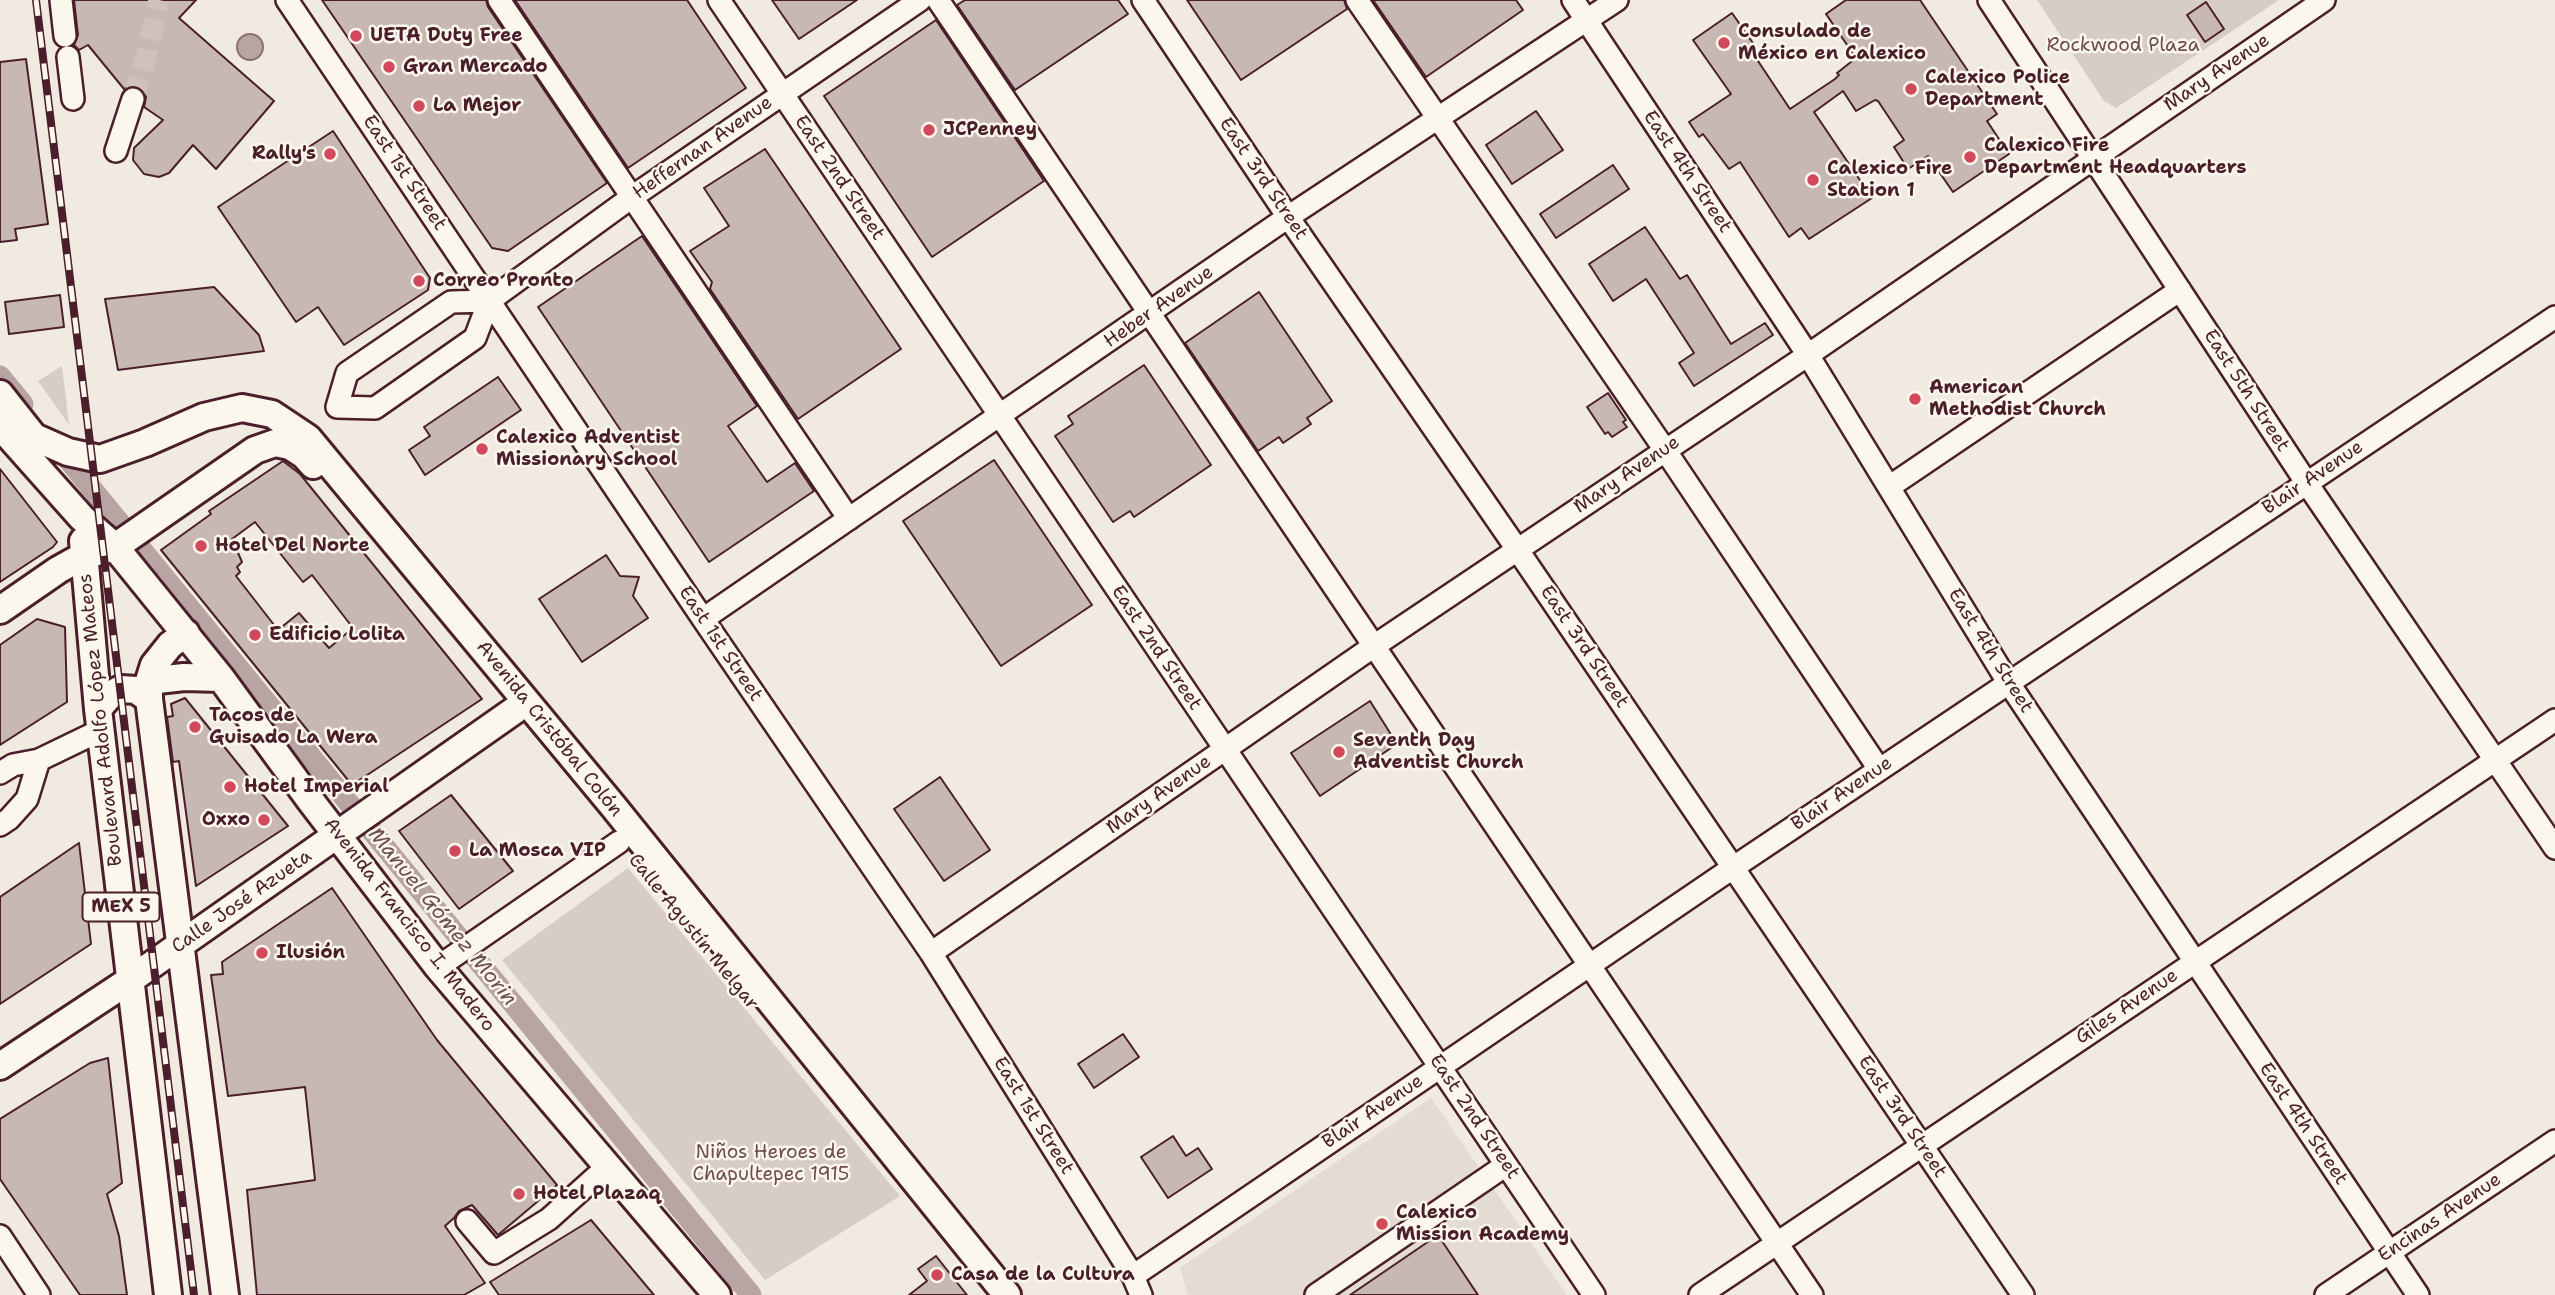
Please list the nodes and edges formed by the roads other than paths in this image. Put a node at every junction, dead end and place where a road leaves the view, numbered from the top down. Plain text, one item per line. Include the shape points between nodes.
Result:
1 (61, 0) edge
2 (287, 0) edge
3 (499, 0) edge
4 (719, 0) edge
5 (920, 0) edge
6 (938, 0) edge
7 (1143, 0) edge
8 (1357, 0) edge
9 (1573, 0) edge
10 (1617, 0) edge
11 (1989, 0) edge
12 (2325, 0) edge
13 (1587, 20) junction
14 (783, 94) junction
15 (73, 99) dead end
16 (133, 99) tunnel mouth
17 (1438, 119) junction
18 (116, 151) dead end
19 (2094, 157) junction
20 (632, 197) junction
21 (1288, 217) junction
22 (2180, 290) junction
23 (489, 301) junction
24 (1150, 314) junction
25 (2555, 317) edge
26 (1808, 355) junction
27 (0, 394) edge
28 (999, 418) junction
29 (0, 426) edge
30 (1665, 450) junction
31 (2305, 482) junction
32 (1889, 487) junction
33 (82, 518) junction
34 (849, 519) junction
35 (116, 547) junction
36 (1517, 549) junction
37 (83, 556) junction
38 (0, 610) edge
39 (704, 619) junction
40 (186, 633) junction
41 (1374, 646) junction
42 (221, 678) junction
43 (2008, 682) junction
44 (149, 690) junction
45 (515, 710) junction
46 (100, 720) junction
47 (2555, 720) edge
48 (1224, 750) junction
49 (39, 760) junction
50 (2496, 760) junction
51 (1879, 769) junction
52 (0, 773) edge
53 (0, 825) edge
54 (337, 835) junction
55 (620, 842) junction
56 (2555, 848) edge
57 (1734, 867) junction
58 (179, 946) junction
59 (932, 953) junction
60 (2194, 962) junction
61 (1589, 965) junction
62 (439, 967) junction
63 (130, 980) junction
64 (0, 1066) edge
65 (1439, 1067) junction
66 (2555, 1141) edge
67 (1922, 1147) junction
68 (1506, 1165) junction
69 (608, 1166) junction
70 (467, 1221) dead end
71 (0, 1236) edge
72 (1777, 1243) junction
73 (2388, 1252) junction
74 (1137, 1286) edge
75 (39, 1295) edge
76 (168, 1295) edge
77 (226, 1295) edge
78 (717, 1295) edge
79 (987, 1295) edge
80 (1007, 1295) edge
81 (1316, 1295) edge
82 (1594, 1295) edge
83 (1699, 1295) edge
84 (1812, 1295) edge
85 (2023, 1295) edge
86 (2326, 1295) edge
87 (2418, 1295) edge

1 - 15 street
2 - 23 street, East 1st Street
3 - 20 street
4 - 14 street, East 2nd Street
5 - 14 street, Heffernan Avenue
6 - 24 street
7 - 21 street, East 3rd Street
8 - 17 street
9 - 13 street, East 4th Street
10 - 13 street, Heber Avenue
11 - 19 street, East 5th Street
12 - 19 street, Mary Avenue
13 - 17 street, Heber Avenue
13 - 26 street, East 4th Street
14 - 20 street, Heffernan Avenue
14 - 28 street, East 2nd Street
16 - 18 street
17 - 21 street, Heber Avenue
17 - 30 street
19 - 22 street, East 5th Street
19 - 26 street, Mary Avenue
20 - 23 street, Heffernan Avenue
20 - 34 street
21 - 24 street, Heber Avenue
21 - 36 street, East 3rd Street
22 - 31 street, East 5th Street
22 - 32 street
23 - 23 street via 475,338 375,408 338,407 347,373 451,302
23 - 39 street, East 1st Street
24 - 28 street, Heber Avenue
24 - 41 street
25 - 31 street, Blair Avenue
26 - 30 street, Mary Avenue
26 - 32 street, East 4th Street
27 - 80 main road, Avenida Cristóbal Colón via 34,437 100,459 242,408 272,414 308,438 604,795
28 - 34 street, Heber Avenue
28 - 48 street, East 2nd Street
29 - 33 main road
30 - 36 street, Mary Avenue
30 - 51 street
31 - 43 street, Blair Avenue
31 - 50 street, East 5th Street
32 - 43 street, East 4th Street
33 - 35 main road, Avenida Francisco I. Madero
33 - 37 main road, Boulevard Adolfo López Mateos / MEX 5
34 - 39 street, Heber Avenue
35 - 37 main road, Calle Agustín Melgar
35 - 40 main road, Avenida Francisco I. Madero
35 - 45 main road, Calle Agustín Melgar via 255,450 275,443 290,446 304,455
36 - 41 street, Mary Avenue
36 - 57 street, East 3rd Street
37 - 38 main road, Calle Agustín Melgar
37 - 46 main road, Boulevard Adolfo López Mateos / MEX 5
39 - 59 street, East 1st Street
40 - 42 main road, Avenida Francisco I. Madero
40 - 44 main road via 153,665
41 - 48 street, Mary Avenue
41 - 61 street
42 - 44 main road via 184,677
42 - 54 main road, Avenida Francisco I. Madero
43 - 51 street, Blair Avenue
43 - 60 street, East 4th Street
44 - 46 main road via 121,689 110,695
44 - 58 main road, MEX 5
45 - 54 main road, Calle José Azueta
45 - 55 main road, Calle Agustín Melgar
46 - 49 street
46 - 63 main road, Boulevard Adolfo López Mateos / MEX 5
47 - 50 street, Giles Avenue
48 - 59 street, Mary Avenue
48 - 65 street, East 2nd Street
49 - 52 street
49 - 53 street via 27,799
50 - 56 street, East 5th Street
50 - 60 street, Giles Avenue
51 - 57 street, Blair Avenue
54 - 58 main road, Calle José Azueta
54 - 62 main road, Avenida Francisco I. Madero
55 - 62 street
55 - 79 main road, Calle Agustín Melgar
57 - 61 street, Blair Avenue
57 - 67 street, East 3rd Street
58 - 63 main road, Calle José Azueta
58 - 77 main road, MEX 5
59 - 74 street, East 1st Street
60 - 67 street, Giles Avenue
60 - 73 street, East 4th Street
61 - 65 street, Blair Avenue
61 - 72 street
62 - 69 main road, Avenida Francisco I. Madero
63 - 64 main road, Calle José Azueta
63 - 76 main road, Boulevard Adolfo López Mateos / MEX 5
65 - 68 street, East 2nd Street
65 - 74 street, Blair Avenue
66 - 73 street, Encinas Avenue
67 - 72 street, Giles Avenue
67 - 85 street, East 3rd Street
68 - 81 street
68 - 82 street, East 2nd Street
69 - 70 street via 549,1219 494,1253
69 - 78 main road, Avenida Francisco I. Madero
71 - 75 street
72 - 83 street, Giles Avenue
72 - 84 street
73 - 86 street, Encinas Avenue
73 - 87 street, East 4th Street

